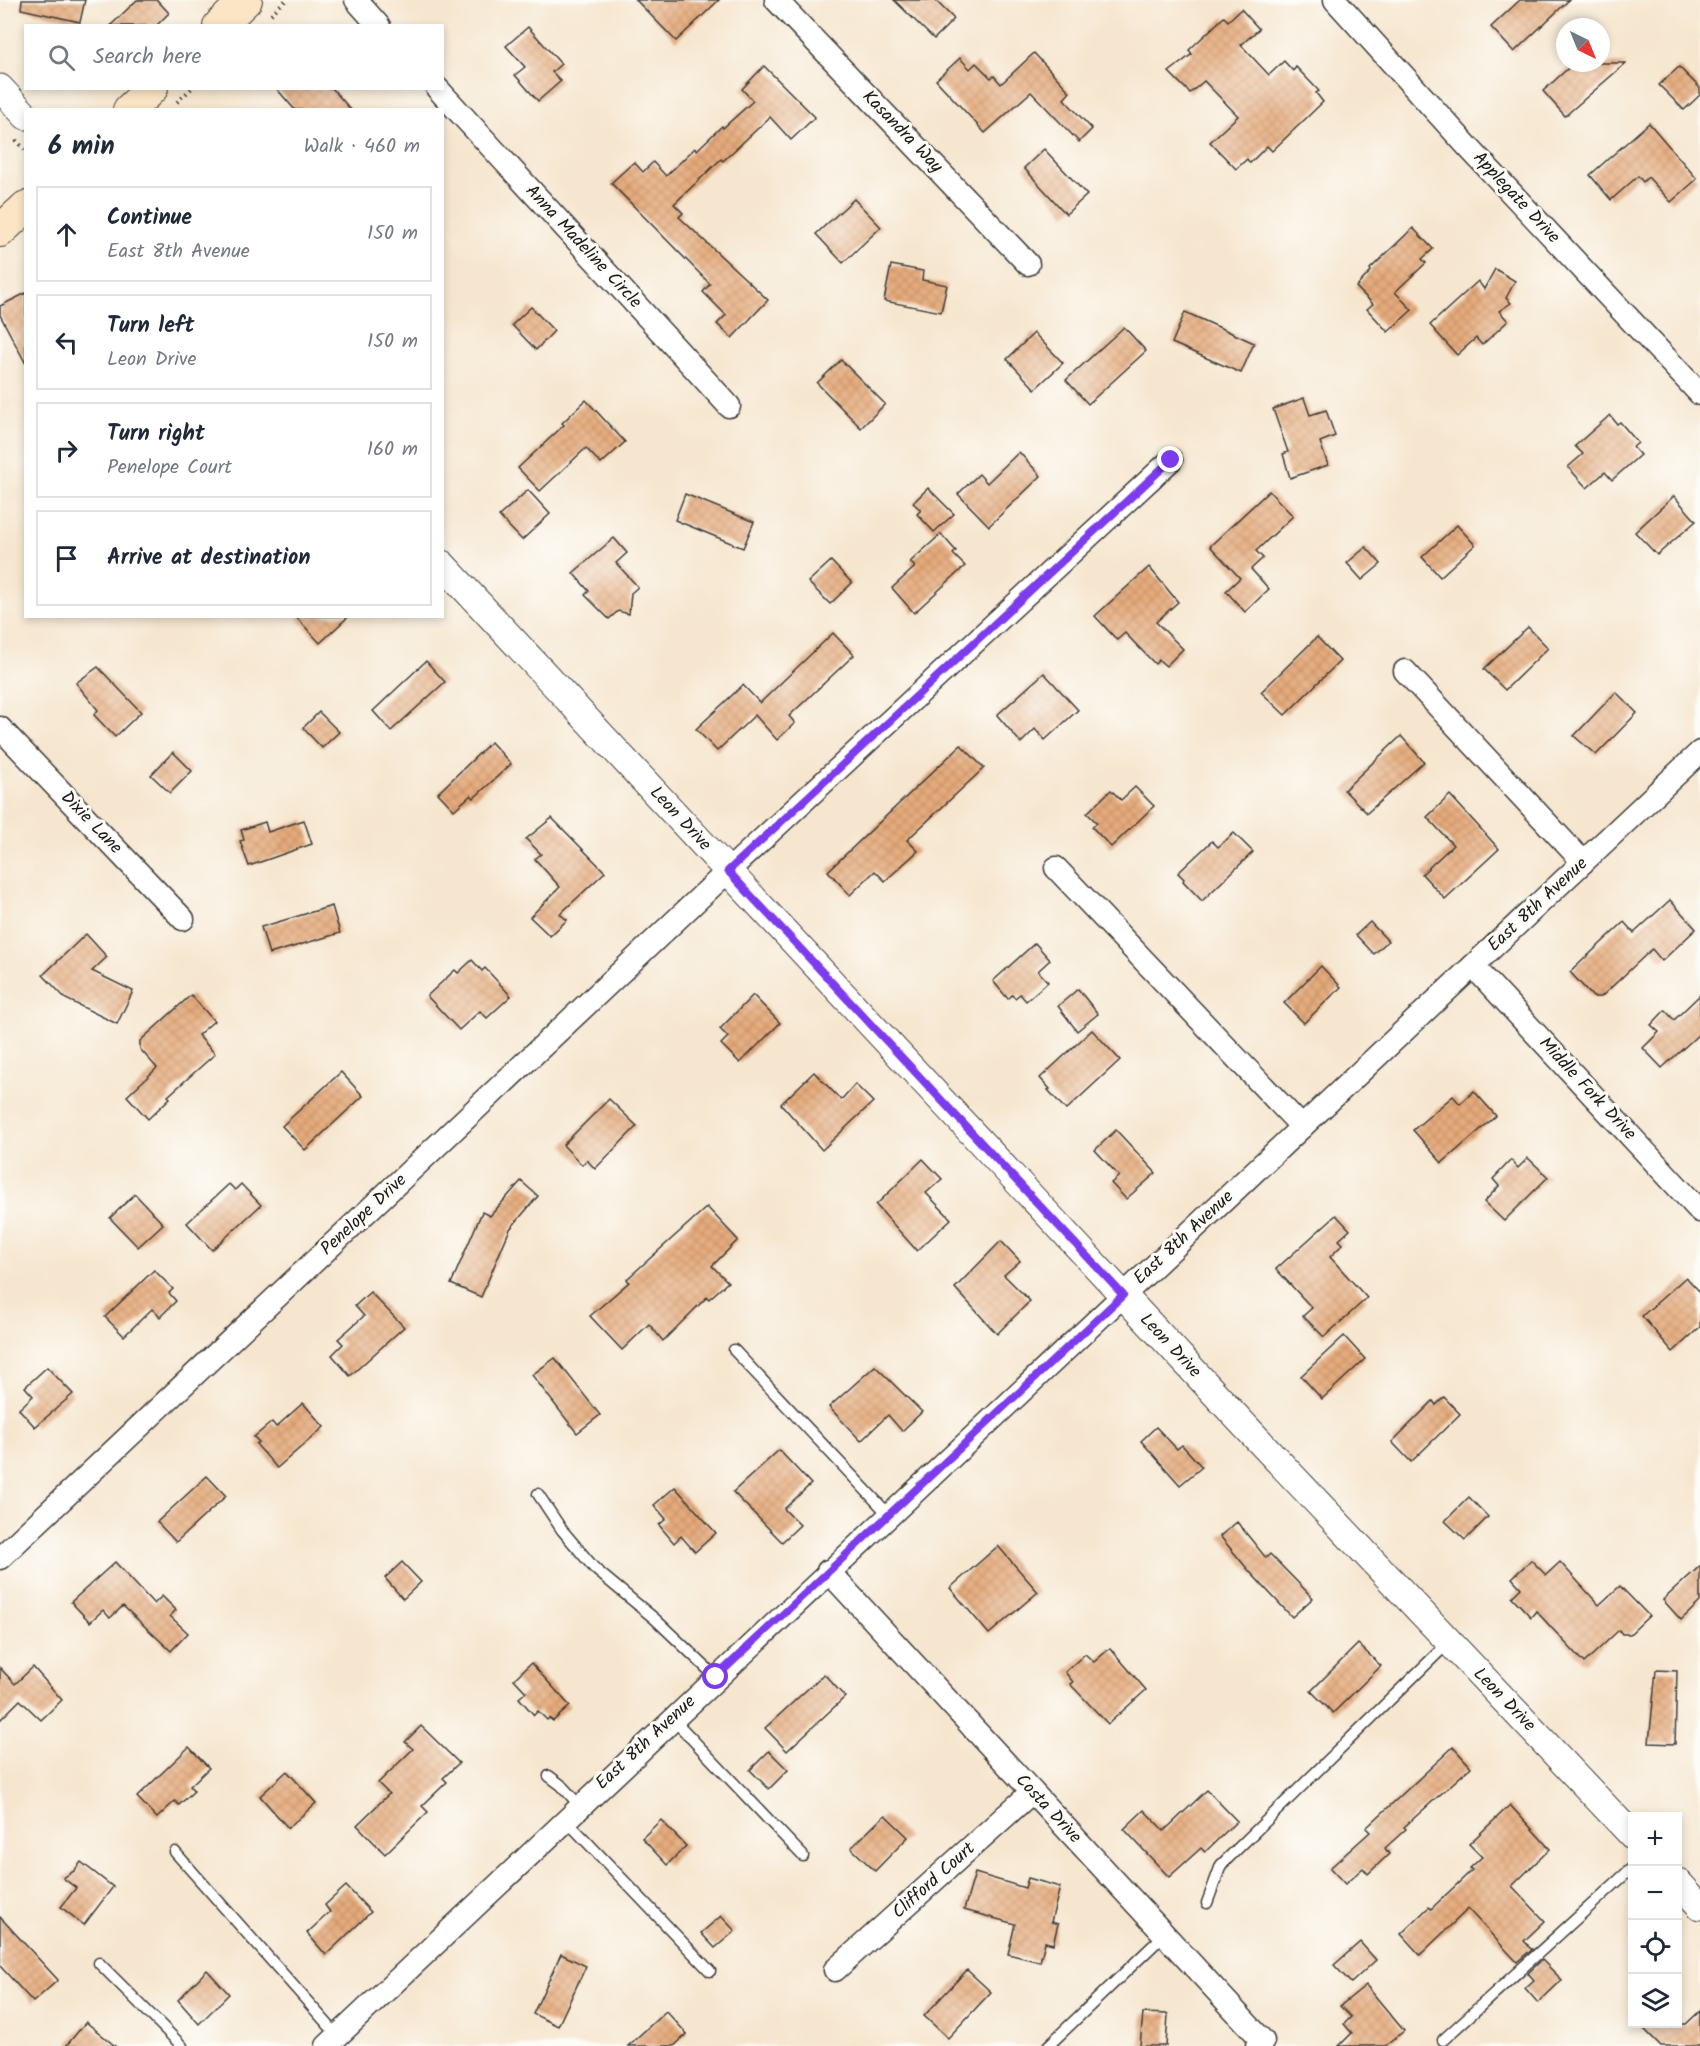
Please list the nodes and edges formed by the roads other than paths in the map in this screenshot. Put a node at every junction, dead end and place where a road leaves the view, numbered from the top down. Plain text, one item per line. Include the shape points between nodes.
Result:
1 (246, 0) edge
2 (356, 0) edge
3 (776, 0) edge
4 (1335, 0) edge
5 (221, 24) edge
6 (377, 24) edge
7 (0, 88) edge
8 (150, 90) edge
9 (439, 90) edge
10 (131, 108) edge
11 (24, 114) edge
12 (24, 209) edge
13 (0, 231) edge
14 (1028, 264) dead end
15 (1700, 394) edge
16 (729, 406) dead end
17 (1171, 460) dead end
18 (444, 566) edge
19 (1405, 671) dead end
20 (0, 728) edge
21 (1700, 752) edge
22 (1583, 862) junction
23 (1056, 868) dead end
24 (728, 871) junction
25 (183, 919) dead end
26 (1473, 966) junction
27 (1302, 1127) junction
28 (1700, 1211) edge
29 (1123, 1295) junction
30 (734, 1350) dead end
31 (538, 1494) dead end
32 (890, 1516) junction
33 (0, 1558) edge
34 (828, 1571) junction
35 (1449, 1642) junction
36 (716, 1677) junction
37 (672, 1718) junction
38 (549, 1776) dead end
39 (1032, 1792) junction
40 (573, 1813) junction
41 (1628, 1831) edge
42 (175, 1852) dead end
43 (803, 1856) dead end
44 (1628, 1872) edge
45 (1682, 1887) edge
46 (1207, 1904) dead end
47 (1700, 1906) edge
48 (1164, 1935) junction
49 (99, 1963) dead end
50 (835, 1970) dead end
51 (710, 1971) dead end
52 (1443, 2040) dead end
53 (333, 2041) edge
54 (182, 2046) edge
55 (1048, 2046) edge
56 (1257, 2046) edge

1 - 5 main road
2 - 6 street
3 - 14 street, Kasandra Way
4 - 15 street, Applegate Drive
7 - 11 street
8 - 10 main road
9 - 16 street, Anna Madeline Circle
12 - 13 main road
17 - 24 street, Penelope Drive
18 - 24 street, Leon Drive
19 - 22 street
20 - 25 street, Dixie Lane
21 - 22 street, East 8th Avenue
22 - 26 street, East 8th Avenue
23 - 27 street
24 - 29 street, Leon Drive
24 - 33 street, Penelope Drive
26 - 27 street, East 8th Avenue
26 - 28 street, Middle Fork Drive
27 - 29 street, East 8th Avenue
29 - 32 street, East 8th Avenue
29 - 35 street, Leon Drive
30 - 32 lane
31 - 36 lane via 595,1569 655,1618
32 - 34 street, East 8th Avenue
34 - 36 street, East 8th Avenue
34 - 39 street, Costa Drive
35 - 41 street, Leon Drive
35 - 46 lane via 1221,1865
36 - 37 street, East 8th Avenue
37 - 40 street, East 8th Avenue
37 - 43 lane
38 - 40 lane via 561,1785
39 - 48 street, Costa Drive
39 - 50 street, Clifford Court
40 - 51 lane
40 - 53 street, East 8th Avenue
42 - 53 lane
44 - 52 lane
45 - 47 street
48 - 55 lane
48 - 56 street, Costa Drive via 1263,2041
49 - 54 lane

